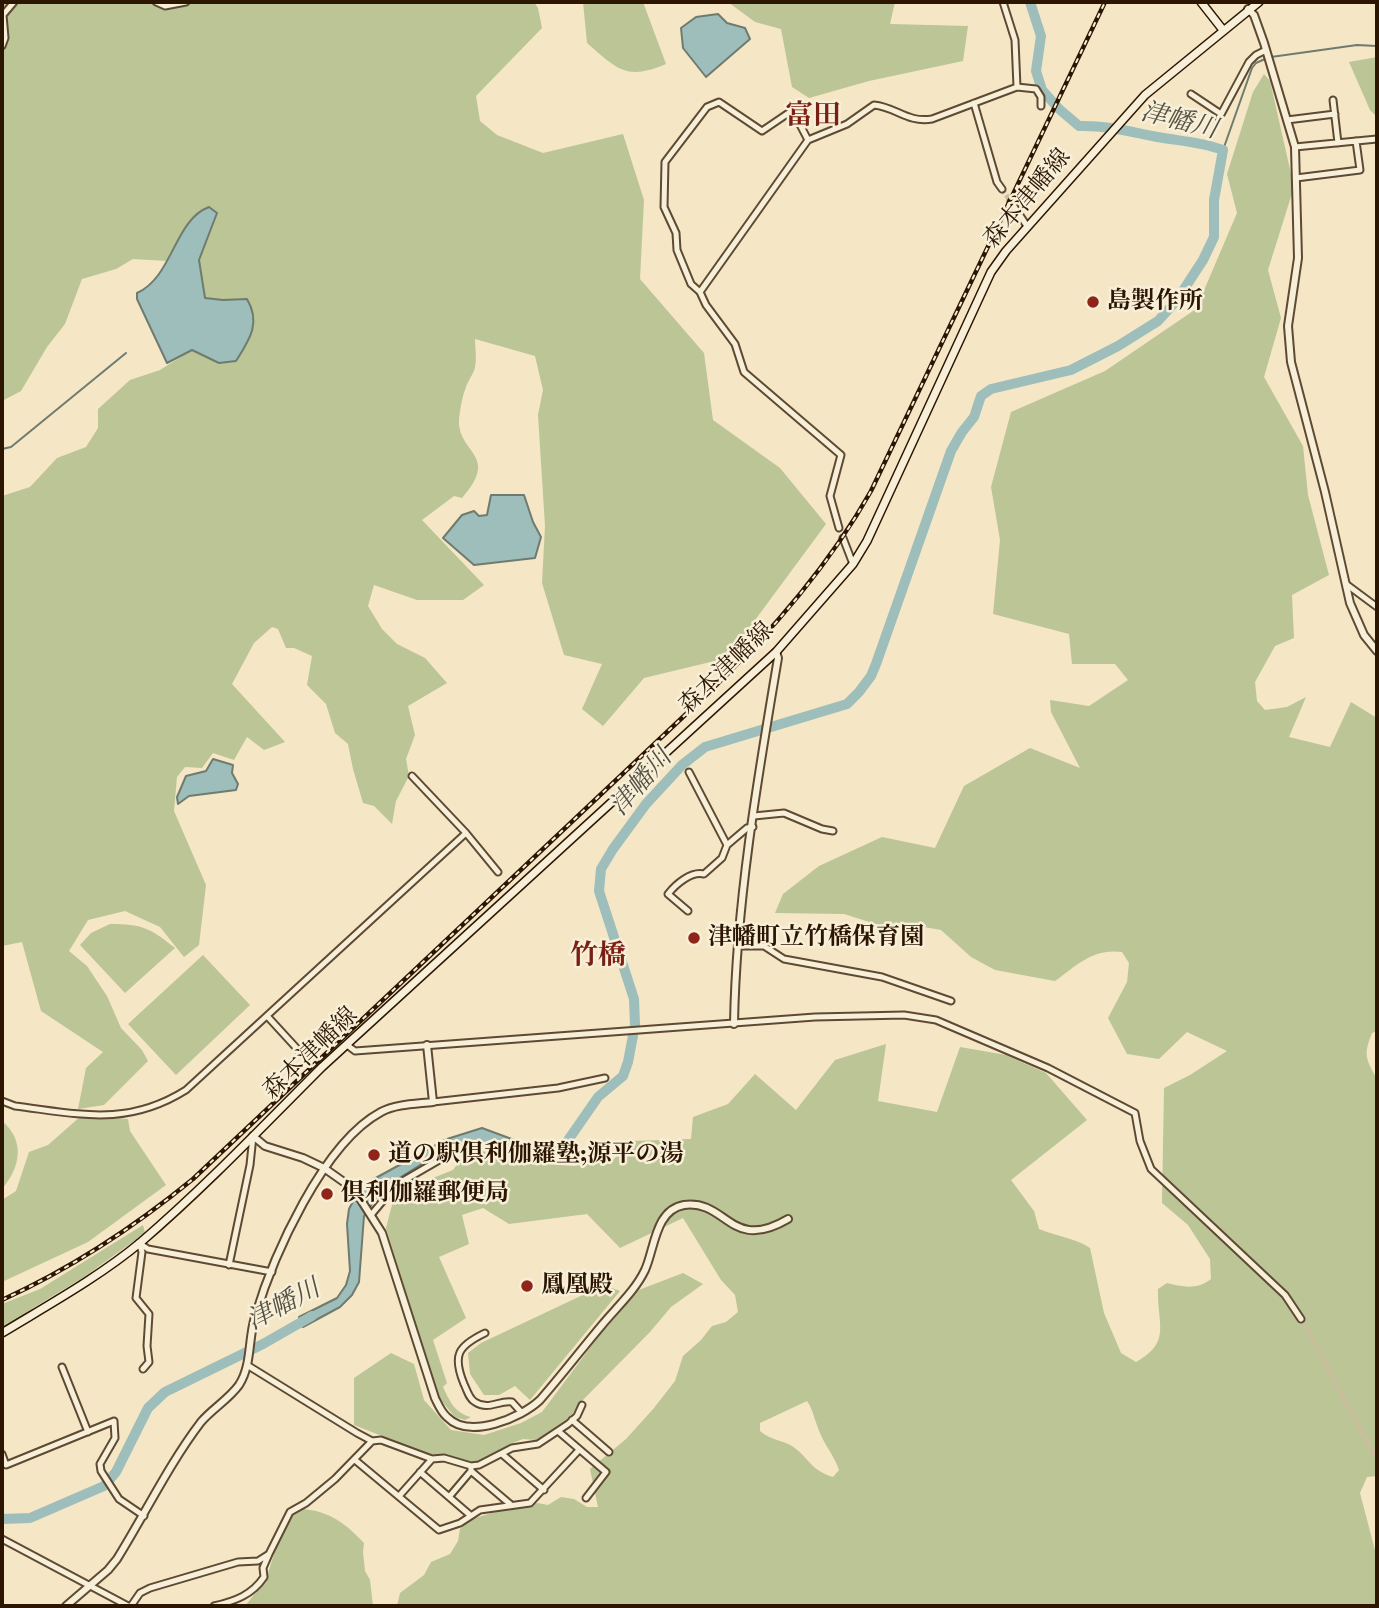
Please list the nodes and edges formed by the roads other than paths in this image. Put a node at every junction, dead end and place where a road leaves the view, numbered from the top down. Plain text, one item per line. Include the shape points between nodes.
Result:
1 (14, 2) edge
2 (156, 2) edge
3 (186, 2) edge
4 (1003, 2) edge
5 (1201, 2) edge
6 (1259, 2) edge
7 (1248, 9) junction
8 (1223, 30) junction
9 (2, 46) edge
10 (1268, 55) junction
11 (1017, 88) junction
12 (1192, 94) dead end
13 (1333, 100) dead end
14 (974, 103) junction
15 (1041, 106) dead end
16 (1335, 114) junction
17 (1287, 120) junction
18 (1377, 139) edge
19 (807, 141) junction
20 (1356, 141) junction
21 (1338, 143) junction
22 (1295, 147) junction
23 (1296, 178) junction
24 (1002, 189) tunnel mouth
25 (1011, 202) tunnel mouth
26 (1027, 226) junction
27 (699, 292) junction
28 (839, 528) dead end
29 (843, 538) dead end
30 (853, 564) junction
31 (1346, 584) junction
32 (1377, 607) edge
33 (1377, 651) edge
34 (776, 652) junction
35 (689, 772) dead end
36 (412, 776) dead end
37 (754, 816) junction
38 (753, 827) junction
39 (833, 831) dead end
40 (466, 833) junction
41 (727, 845) junction
42 (498, 872) dead end
43 (688, 911) dead end
44 (738, 946) junction
45 (951, 1001) dead end
46 (268, 1017) junction
47 (734, 1024) junction
48 (347, 1045) junction
49 (427, 1045) junction
50 (309, 1057) dead end
51 (605, 1078) dead end
52 (2, 1101) edge
53 (433, 1102) junction
54 (253, 1136) junction
55 (446, 1156) dead end
56 (324, 1168) junction
57 (371, 1215) junction
58 (788, 1219) dead end
59 (139, 1243) junction
60 (229, 1265) junction
61 (272, 1272) junction
62 (1301, 1319) tunnel mouth
63 (485, 1332) dead end
64 (2, 1333) edge
65 (247, 1365) junction
66 (62, 1367) dead end
67 (143, 1369) dead end
68 (582, 1405) dead end
69 (522, 1413) junction
70 (572, 1420) junction
71 (558, 1431) junction
72 (88, 1432) junction
73 (372, 1441) junction
74 (579, 1450) junction
75 (609, 1452) dead end
76 (2, 1454) edge
77 (502, 1454) junction
78 (432, 1459) junction
79 (355, 1460) junction
80 (471, 1468) junction
81 (420, 1472) junction
82 (544, 1490) junction
83 (400, 1495) junction
84 (449, 1497) junction
85 (586, 1498) dead end
86 (510, 1504) junction
87 (470, 1515) junction
88 (144, 1516) junction
89 (2, 1539) edge
90 (269, 1554) junction
91 (89, 1586) junction
92 (66, 1606) edge
93 (130, 1606) edge
94 (215, 1606) edge

1 - 9 street via 4,15
2 - 3 street via 165,6
4 - 11 street via 1014,40
5 - 8 main road
6 - 7 main road, 森本津幡線
7 - 8 main road, 森本津幡線
7 - 10 street
8 - 26 main road, 森本津幡線 via 1144,95
10 - 12 street via 1255,55 1249,62 1220,116
10 - 17 street
11 - 14 street
11 - 15 street via 1036,89
13 - 16 street
14 - 19 street via 919,122 874,105 847,124
14 - 24 street
16 - 17 street
16 - 21 street
17 - 22 street
18 - 20 street
19 - 27 street
19 - 27 street via 794,113 762,131 719,102 707,107 665,162 664,207 691,284
20 - 21 street
20 - 23 street via 1360,170
21 - 22 street
22 - 23 street
23 - 31 street via 1298,258 1288,343
25 - 26 street
26 - 30 main road, 森本津幡線 via 991,272 881,516
27 - 28 street via 735,344 744,372 841,455 830,496
29 - 30 street
30 - 34 main road, 森本津幡線
31 - 32 street
31 - 33 street via 1355,619
34 - 37 street
34 - 48 main road, 森本津幡線
35 - 41 street
36 - 40 street
37 - 38 street
37 - 39 street via 784,813
38 - 41 street
38 - 44 street
40 - 42 street
40 - 46 street
41 - 43 street via 722,858 704,874 685,878 668,894
44 - 45 street via 764,946 785,959 882,976
44 - 47 street
46 - 50 street
46 - 52 street via 186,1090 144,1110 102,1115 15,1107
47 - 49 street
47 - 62 street via 904,1015 936,1020 1048,1068 1135,1113 1151,1168 1284,1295
48 - 49 street via 355,1051
48 - 54 main road, 森本津幡線
49 - 53 street
51 - 53 street
53 - 56 street via 380,1112 335,1152
54 - 56 street via 265,1146
54 - 59 main road, 森本津幡線
54 - 60 street
55 - 57 street via 396,1185
56 - 57 street via 348,1185
56 - 61 street
57 - 69 street via 382,1233 435,1398 447,1417 469,1427 484,1427
58 - 69 street via 754,1232 703,1207 674,1208 666,1214 641,1277 540,1400
59 - 60 street via 148,1249
59 - 64 main road, 森本津幡線
59 - 67 street via 136,1298 149,1314 149,1362
60 - 61 street
61 - 65 street via 254,1321
63 - 69 street via 466,1342 458,1356 470,1397 492,1407 512,1402
65 - 73 street
65 - 88 street via 239,1384 191,1437
66 - 72 street
68 - 70 street
70 - 71 street
70 - 75 street
71 - 74 street
71 - 77 street via 538,1444
72 - 76 street via 6,1465
72 - 88 street via 114,1421 115,1438 100,1464 101,1471 122,1503
73 - 78 street via 381,1440
73 - 79 street
74 - 82 street
74 - 85 street via 606,1472
77 - 80 street
77 - 82 street
78 - 80 street via 456,1460
78 - 81 street
79 - 83 street
79 - 90 street via 306,1503 290,1511
80 - 84 street
80 - 86 street
81 - 83 street
81 - 84 street
82 - 86 street via 530,1503
83 - 87 street via 439,1530
84 - 87 street
86 - 87 street
88 - 91 street via 117,1559
89 - 91 street
90 - 93 street via 150,1588
90 - 94 street via 262,1568 264,1577 253,1589
91 - 92 street
91 - 93 street

